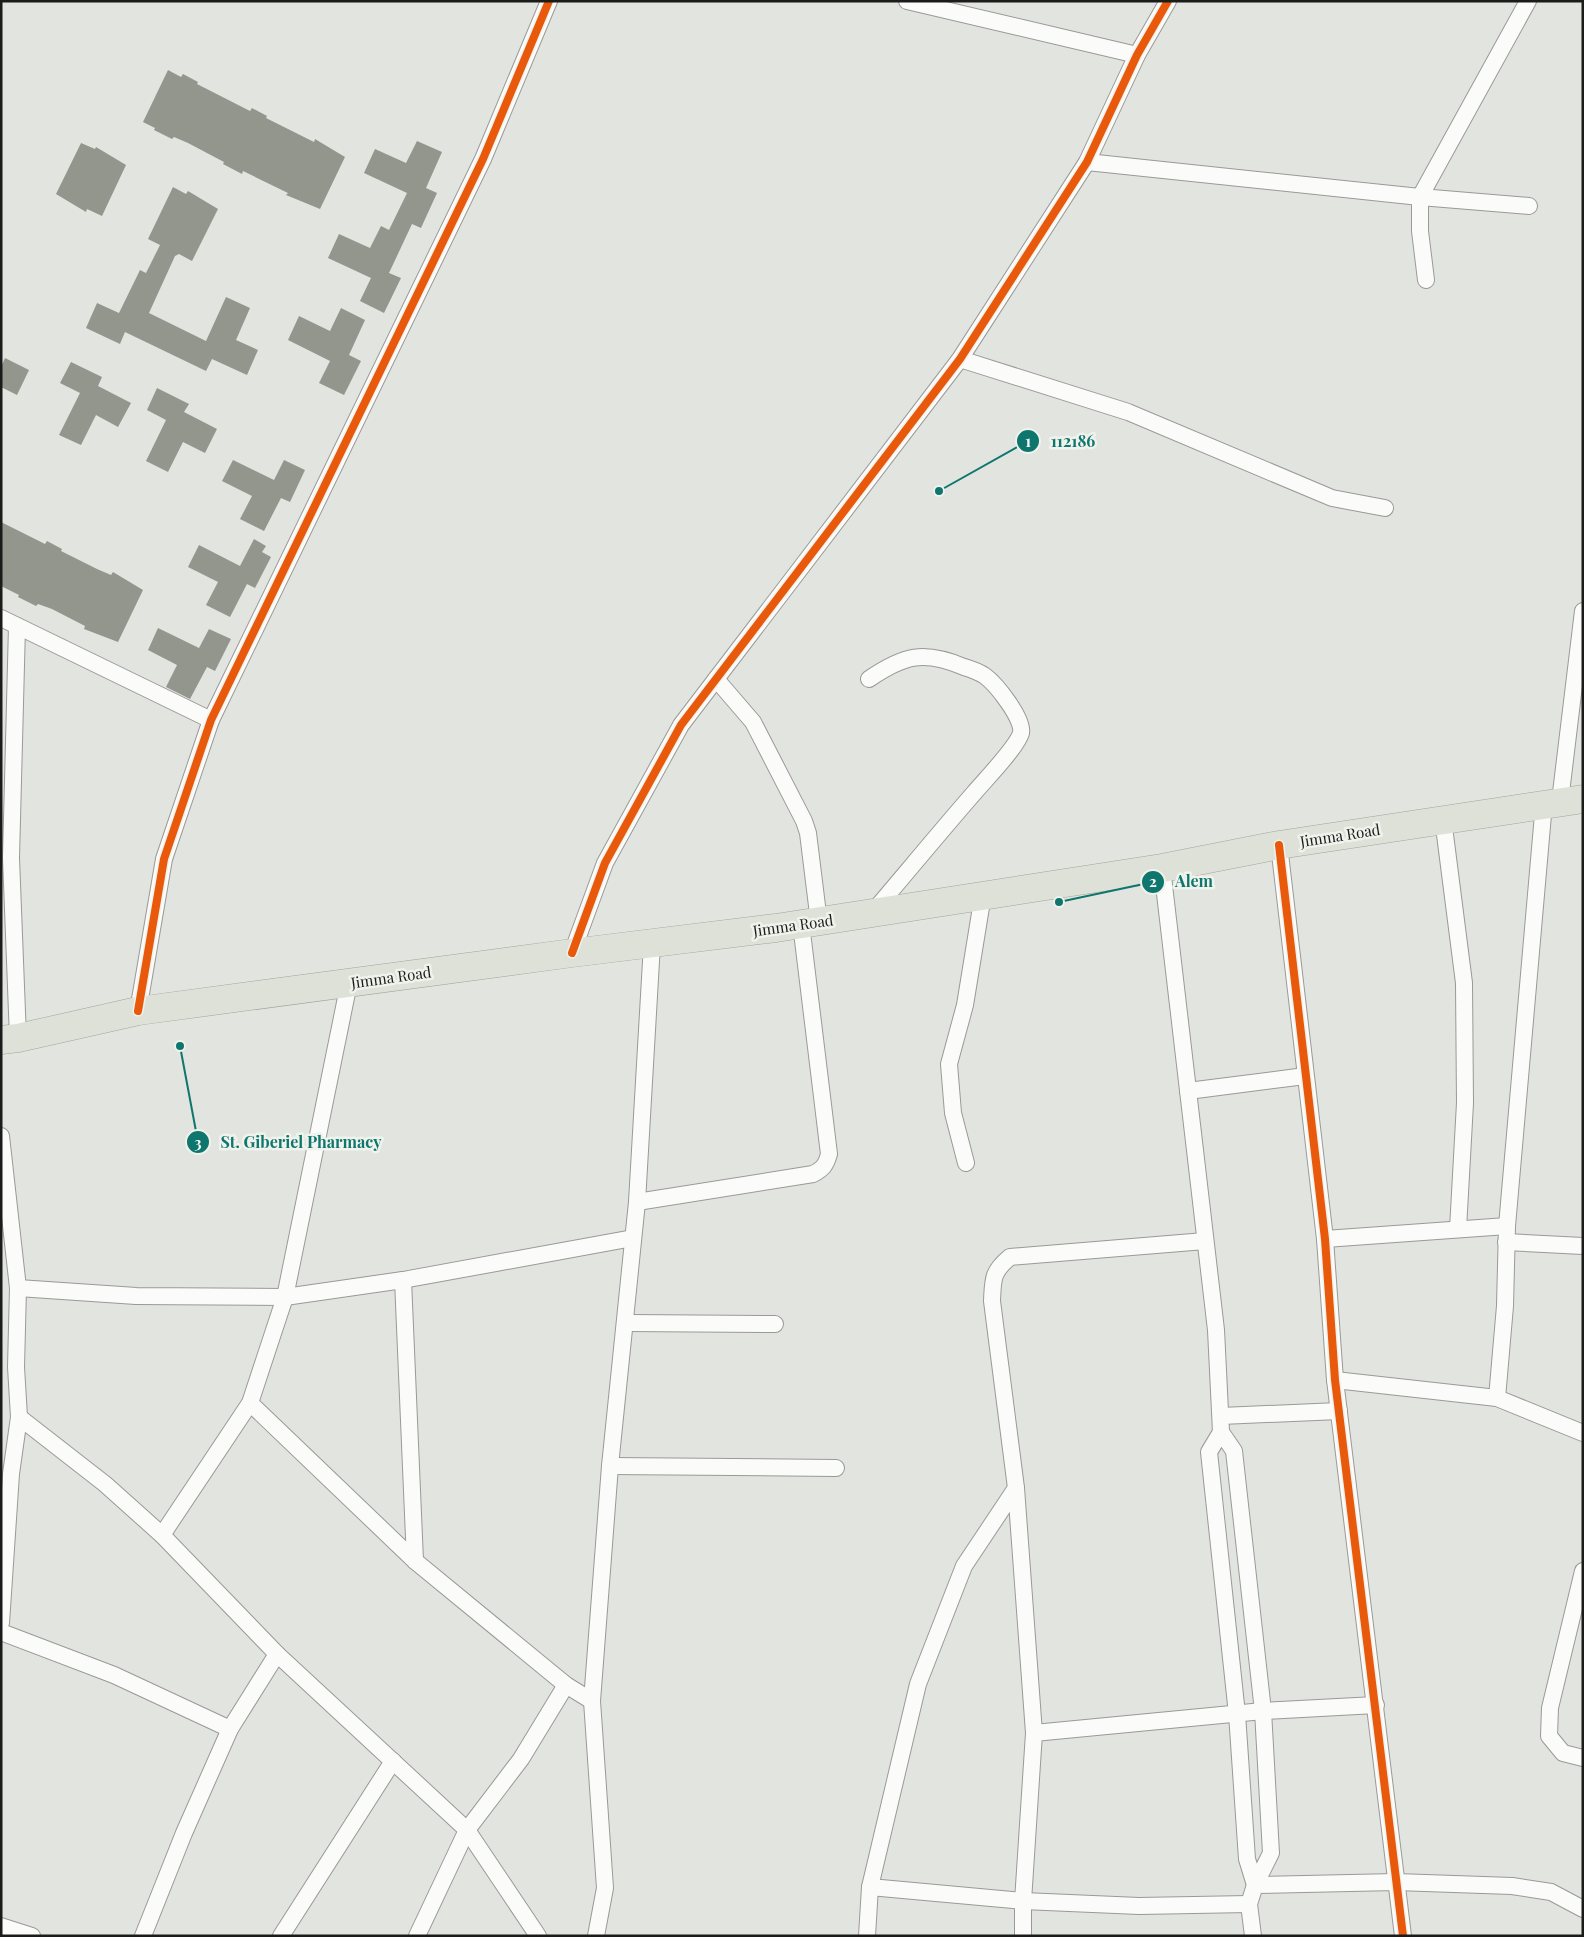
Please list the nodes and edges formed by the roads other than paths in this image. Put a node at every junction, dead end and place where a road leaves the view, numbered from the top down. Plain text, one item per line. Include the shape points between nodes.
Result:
1 (549, 1) edge
2 (907, 1) edge
3 (1168, 1) edge
4 (1528, 1) edge
5 (968, 8) edge
6 (1137, 55) junction
7 (1087, 162) junction
8 (1420, 197) junction
9 (1529, 206) dead end
10 (1426, 280) dead end
11 (960, 359) junction
12 (1384, 508) dead end
13 (1583, 611) edge
14 (1, 618) edge
15 (17, 626) junction
16 (869, 679) dead end
17 (716, 680) junction
18 (210, 720) junction
19 (1562, 801) edge
20 (1443, 819) junction
21 (1279, 845) junction
22 (1162, 868) junction
23 (983, 895) junction
24 (873, 912) junction
25 (810, 923) junction
26 (652, 944) junction
27 (572, 952) junction
28 (349, 983) junction
29 (138, 1011) junction
30 (10, 1039) edge
31 (1305, 1076) junction
32 (1188, 1091) junction
33 (1, 1136) edge
34 (966, 1163) dead end
35 (637, 1202) junction
36 (1507, 1226) junction
37 (1458, 1229) junction
38 (633, 1238) junction
39 (1325, 1239) junction
40 (1205, 1241) junction
41 (1506, 1242) junction
42 (1583, 1246) edge
43 (404, 1280) junction
44 (18, 1288) junction
45 (285, 1297) junction
46 (626, 1323) junction
47 (775, 1324) dead end
48 (9, 1368) edge
49 (1335, 1380) junction
50 (1497, 1398) junction
51 (250, 1403) junction
52 (1339, 1411) junction
53 (19, 1417) junction
54 (1221, 1424) junction
55 (1583, 1433) edge
56 (610, 1466) junction
57 (836, 1468) dead end
58 (1016, 1488) junction
59 (162, 1534) junction
60 (415, 1561) junction
61 (1583, 1571) edge
62 (1580, 1601) edge
63 (1, 1623) edge
64 (1, 1632) edge
65 (277, 1654) junction
66 (566, 1685) junction
67 (592, 1702) junction
68 (1376, 1705) junction
69 (1262, 1710) junction
70 (1236, 1714) junction
71 (230, 1729) junction
72 (1034, 1732) junction
73 (1583, 1758) edge
74 (393, 1761) junction
75 (467, 1830) junction
76 (1396, 1882) junction
77 (1255, 1885) junction
78 (870, 1887) junction
79 (1023, 1901) junction
80 (1249, 1904) junction
81 (1583, 1909) edge
82 (1, 1926) edge
83 (32, 1936) edge
84 (143, 1936) edge
85 (281, 1936) edge
86 (417, 1936) edge
87 (538, 1936) edge
88 (596, 1936) edge
89 (866, 1936) edge
90 (1023, 1936) edge
91 (1253, 1936) edge
92 (1403, 1936) edge

1 - 18 street via 483,159
2 - 5 street
3 - 6 street
4 - 8 street
5 - 6 street
6 - 7 street
7 - 8 street
7 - 11 street
8 - 9 street
8 - 10 street
11 - 12 street via 1128,412 1332,498
11 - 17 street
13 - 19 street
14 - 15 street
15 - 18 street
15 - 30 street
16 - 24 street via 892,663 909,658 941,658 986,677 1000,691 1021,726 1021,734 1000,762
17 - 25 street via 753,722 804,821 808,833
17 - 27 street via 681,724 605,863
18 - 29 street via 164,859
19 - 20 highway, Jimma Road
19 - 36 street
20 - 21 highway, Jimma Road
20 - 37 street via 1464,983 1465,1103
21 - 22 highway, Jimma Road
21 - 31 street
22 - 23 highway, Jimma Road
22 - 32 street
23 - 24 highway, Jimma Road
23 - 34 street via 965,1005 949,1064 953,1113
24 - 25 highway, Jimma Road
25 - 26 highway, Jimma Road
25 - 35 street via 829,1154 826,1164 813,1174
26 - 27 highway, Jimma Road
26 - 35 street
27 - 28 highway, Jimma Road
28 - 29 highway, Jimma Road
28 - 45 street
29 - 30 highway, Jimma Road
31 - 32 street
31 - 39 street
32 - 40 street
33 - 44 street
35 - 38 street
36 - 37 street
36 - 41 street
37 - 39 street
38 - 43 street
38 - 46 street
39 - 49 street
40 - 54 street via 1216,1330
40 - 58 street via 1010,1257 998,1267 993,1277 992,1301
41 - 42 street
41 - 50 street via 1505,1306
43 - 45 street
43 - 60 street
44 - 45 street via 136,1296
44 - 48 street
45 - 51 street
46 - 47 street
46 - 56 street
48 - 53 street
49 - 50 street
49 - 52 street
50 - 55 street
51 - 59 street
51 - 60 street
52 - 54 street
52 - 68 street
53 - 59 street via 106,1484
53 - 63 street via 11,1474
54 - 69 street via 1234,1451
54 - 70 street via 1209,1452
56 - 57 street
56 - 67 street
58 - 72 street
58 - 78 street via 964,1566 918,1684
59 - 65 street
60 - 66 street
61 - 62 street
62 - 73 street via 1550,1708 1549,1736 1563,1753
64 - 71 street via 114,1675
65 - 71 street
65 - 74 street
66 - 67 street
66 - 75 street via 522,1759
67 - 88 street via 605,1879
68 - 69 street
68 - 76 street
69 - 70 street
69 - 77 street via 1271,1853
70 - 72 street
70 - 77 street via 1247,1859
71 - 84 street
72 - 79 street
74 - 75 street
74 - 85 street
75 - 86 street
75 - 87 street
76 - 77 street
76 - 81 street via 1551,1892
76 - 92 street
77 - 80 street
78 - 79 street
78 - 89 street
79 - 80 street via 1139,1906
79 - 90 street
80 - 91 street
82 - 83 street

